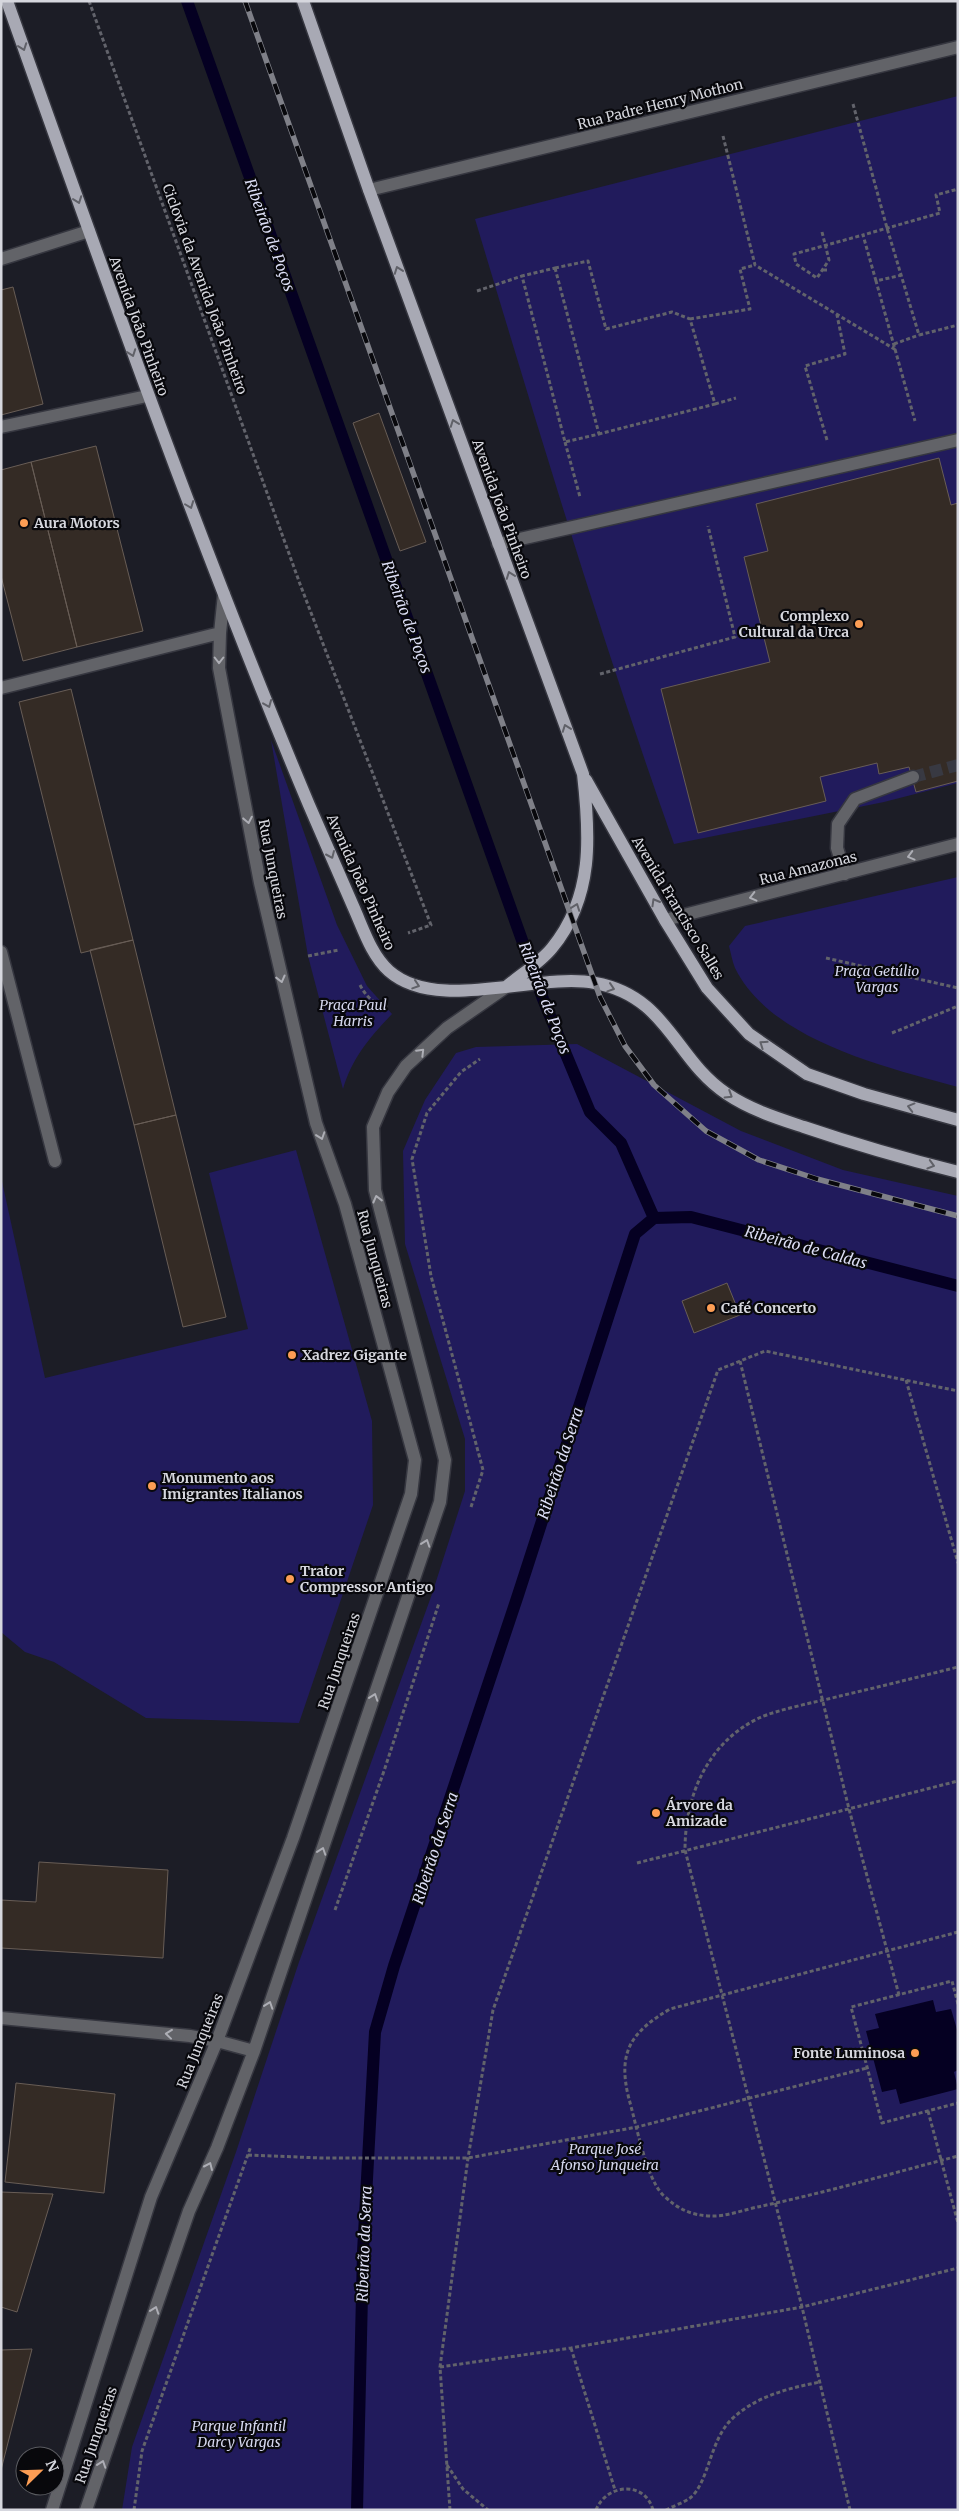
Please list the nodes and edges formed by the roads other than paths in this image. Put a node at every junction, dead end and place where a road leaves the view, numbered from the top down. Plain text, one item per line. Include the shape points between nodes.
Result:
1 (7, 1) edge
2 (303, 1) edge
3 (958, 47) edge
4 (369, 190) junction
5 (89, 231) junction
6 (1, 259) edge
7 (147, 396) junction
8 (1, 426) edge
9 (958, 440) edge
10 (498, 544) junction
11 (224, 594) junction
12 (220, 633) junction
13 (1, 688) edge
14 (583, 774) junction
15 (912, 777) tunnel mouth
16 (958, 844) edge
17 (845, 874) junction
18 (665, 920) junction
19 (1, 952) edge
20 (506, 987) junction
21 (958, 1120) edge
22 (55, 1161) dead end
23 (958, 1172) edge
24 (1, 2018) edge
25 (217, 2041) junction
26 (254, 2051) junction
27 (52, 2510) edge
28 (86, 2510) edge

1 -> 5 main road, Avenida João Pinheiro
2 - 4 main road, Avenida João Pinheiro
3 - 4 street, Rua Padre Henry Mothon
10 -> 4 main road, Avenida João Pinheiro
5 - 6 street
5 -> 7 main road, Avenida João Pinheiro
7 - 8 street
7 -> 11 main road, Avenida João Pinheiro
9 - 10 street
14 -> 10 main road, Avenida João Pinheiro
11 - 12 street, Rua Junqueiras
11 -> 20 main road, Avenida João Pinheiro via 293,766 373,950 384,968 398,979 420,988
12 - 13 street
12 -> 25 street, Rua Junqueiras via 219,668 278,964 316,1122 344,1204 415,1460 411,1494 336,1716 294,1838
18 -> 14 main road, Avenida Francisco Salles
20 -> 14 main road, Avenida João Pinheiro via 552,948 576,911 587,869 588,820
15 - 17 street via 855,798 838,824 838,848
16 -> 17 street, Rua Amazonas
17 -> 18 street, Rua Amazonas
21 -> 18 main road, Avenida Francisco Salles via 864,1094 807,1074 749,1034 707,988
19 - 22 street
20 -> 23 main road, Rua Junqueiras via 595,983 626,993 663,1020 702,1072 724,1092 761,1112 828,1136
26 -> 20 street, Rua Junqueiras via 440,1502 445,1460 375,1190 373,1128 388,1092 406,1066 447,1028
25 -> 24 street
25 - 26 street
25 - 27 street, Rua Junqueiras via 151,2197
28 -> 26 street, Rua Junqueiras via 189,2211

